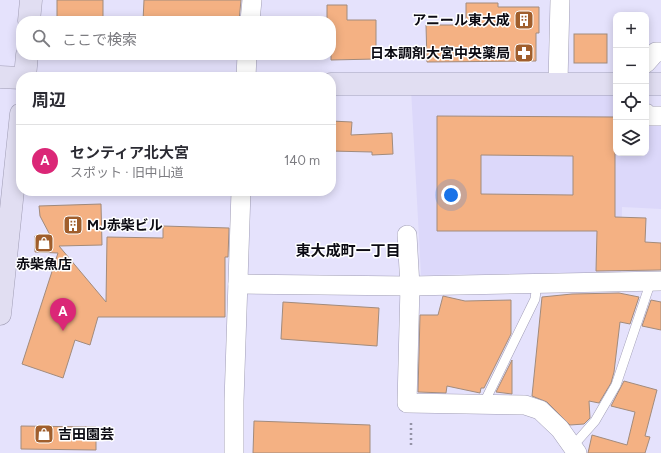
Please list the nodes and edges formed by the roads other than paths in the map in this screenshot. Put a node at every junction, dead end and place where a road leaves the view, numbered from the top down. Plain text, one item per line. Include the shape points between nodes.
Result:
1 (31, 0) edge
2 (252, 0) edge
3 (560, 0) edge
4 (29, 16) edge
5 (250, 16) edge
6 (661, 52) edge
7 (27, 60) edge
8 (248, 60) edge
9 (649, 60) edge
10 (25, 72) edge
11 (246, 72) edge
12 (0, 77) edge
13 (16, 78) edge
14 (558, 82) junction
15 (336, 84) edge
16 (613, 84) edge
17 (649, 84) edge
18 (661, 84) edge
19 (649, 116) edge
20 (661, 116) edge
21 (16, 162) edge
22 (241, 196) edge
23 (407, 235) dead end
24 (656, 281) edge
25 (537, 283) junction
26 (238, 284) junction
27 (410, 286) junction
28 (0, 314) edge
29 (484, 403) junction
30 (575, 450) edge
31 (234, 453) edge

1 - 4 street
2 - 5 street
3 - 14 street
6 - 9 street via 656,52
7 - 10 street
8 - 11 street
12 - 13 street
14 - 15 street
14 - 16 street
17 - 18 street
19 - 20 street
21 - 28 street
22 - 26 street
23 - 27 street
24 - 25 street
24 - 30 lane via 616,386
25 - 27 street
25 - 29 lane via 535,299
26 - 27 street
26 - 31 street
27 - 29 street via 408,403
29 - 30 street via 525,404 540,410 560,429

